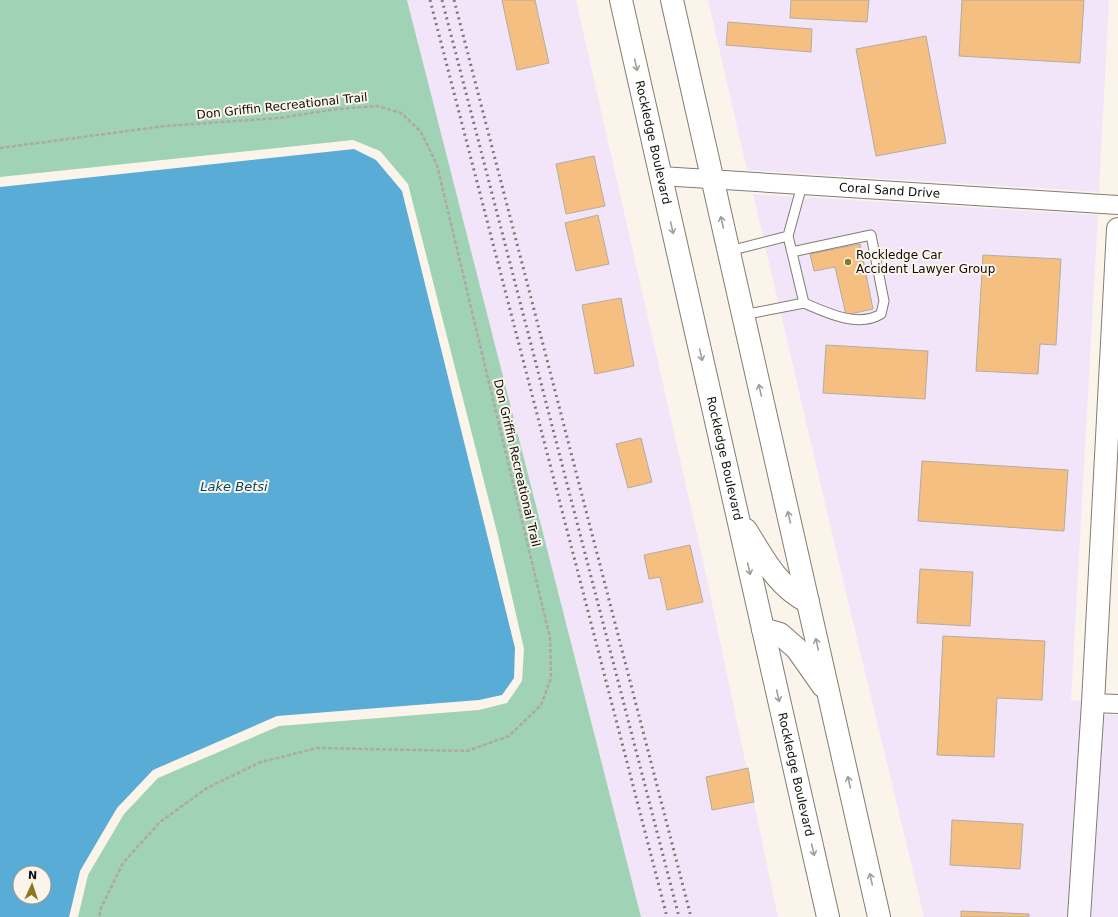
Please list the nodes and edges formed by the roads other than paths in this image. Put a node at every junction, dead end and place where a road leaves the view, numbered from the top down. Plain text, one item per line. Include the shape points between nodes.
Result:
1 (621, 0) edge
2 (672, 0) edge
3 (661, 176) junction
4 (713, 180) junction
5 (802, 185) junction
6 (1118, 205) edge
7 (1118, 229) edge
8 (788, 236) junction
9 (729, 251) junction
10 (792, 252) junction
11 (804, 303) junction
12 (743, 315) junction
13 (738, 518) junction
14 (808, 602) junction
15 (763, 629) junction
16 (829, 695) junction
17 (1093, 703) junction
18 (1118, 704) edge
19 (828, 917) edge
20 (879, 917) edge
21 (1079, 917) edge

1 -> 3 main road, Rockledge Boulevard
2 - 4 main road
3 - 4 street, Coral Sand Drive
3 -> 13 main road, Rockledge Boulevard
4 - 5 street, Coral Sand Drive
9 -> 4 main road
5 - 6 street, Coral Sand Drive
5 - 8 lane
7 - 17 main road
8 - 9 lane
8 - 10 lane
9 - 12 main road
10 - 11 lane
10 - 11 lane via 870,235 884,301 881,314 872,319 840,317
11 - 12 lane
14 -> 12 main road
13 - 14 main road via 778,580 793,595
13 -> 15 main road, Rockledge Boulevard
16 -> 14 main road
15 - 16 main road via 780,634 797,649
15 -> 19 main road, Rockledge Boulevard
20 -> 16 main road
17 - 18 street
17 - 21 main road

